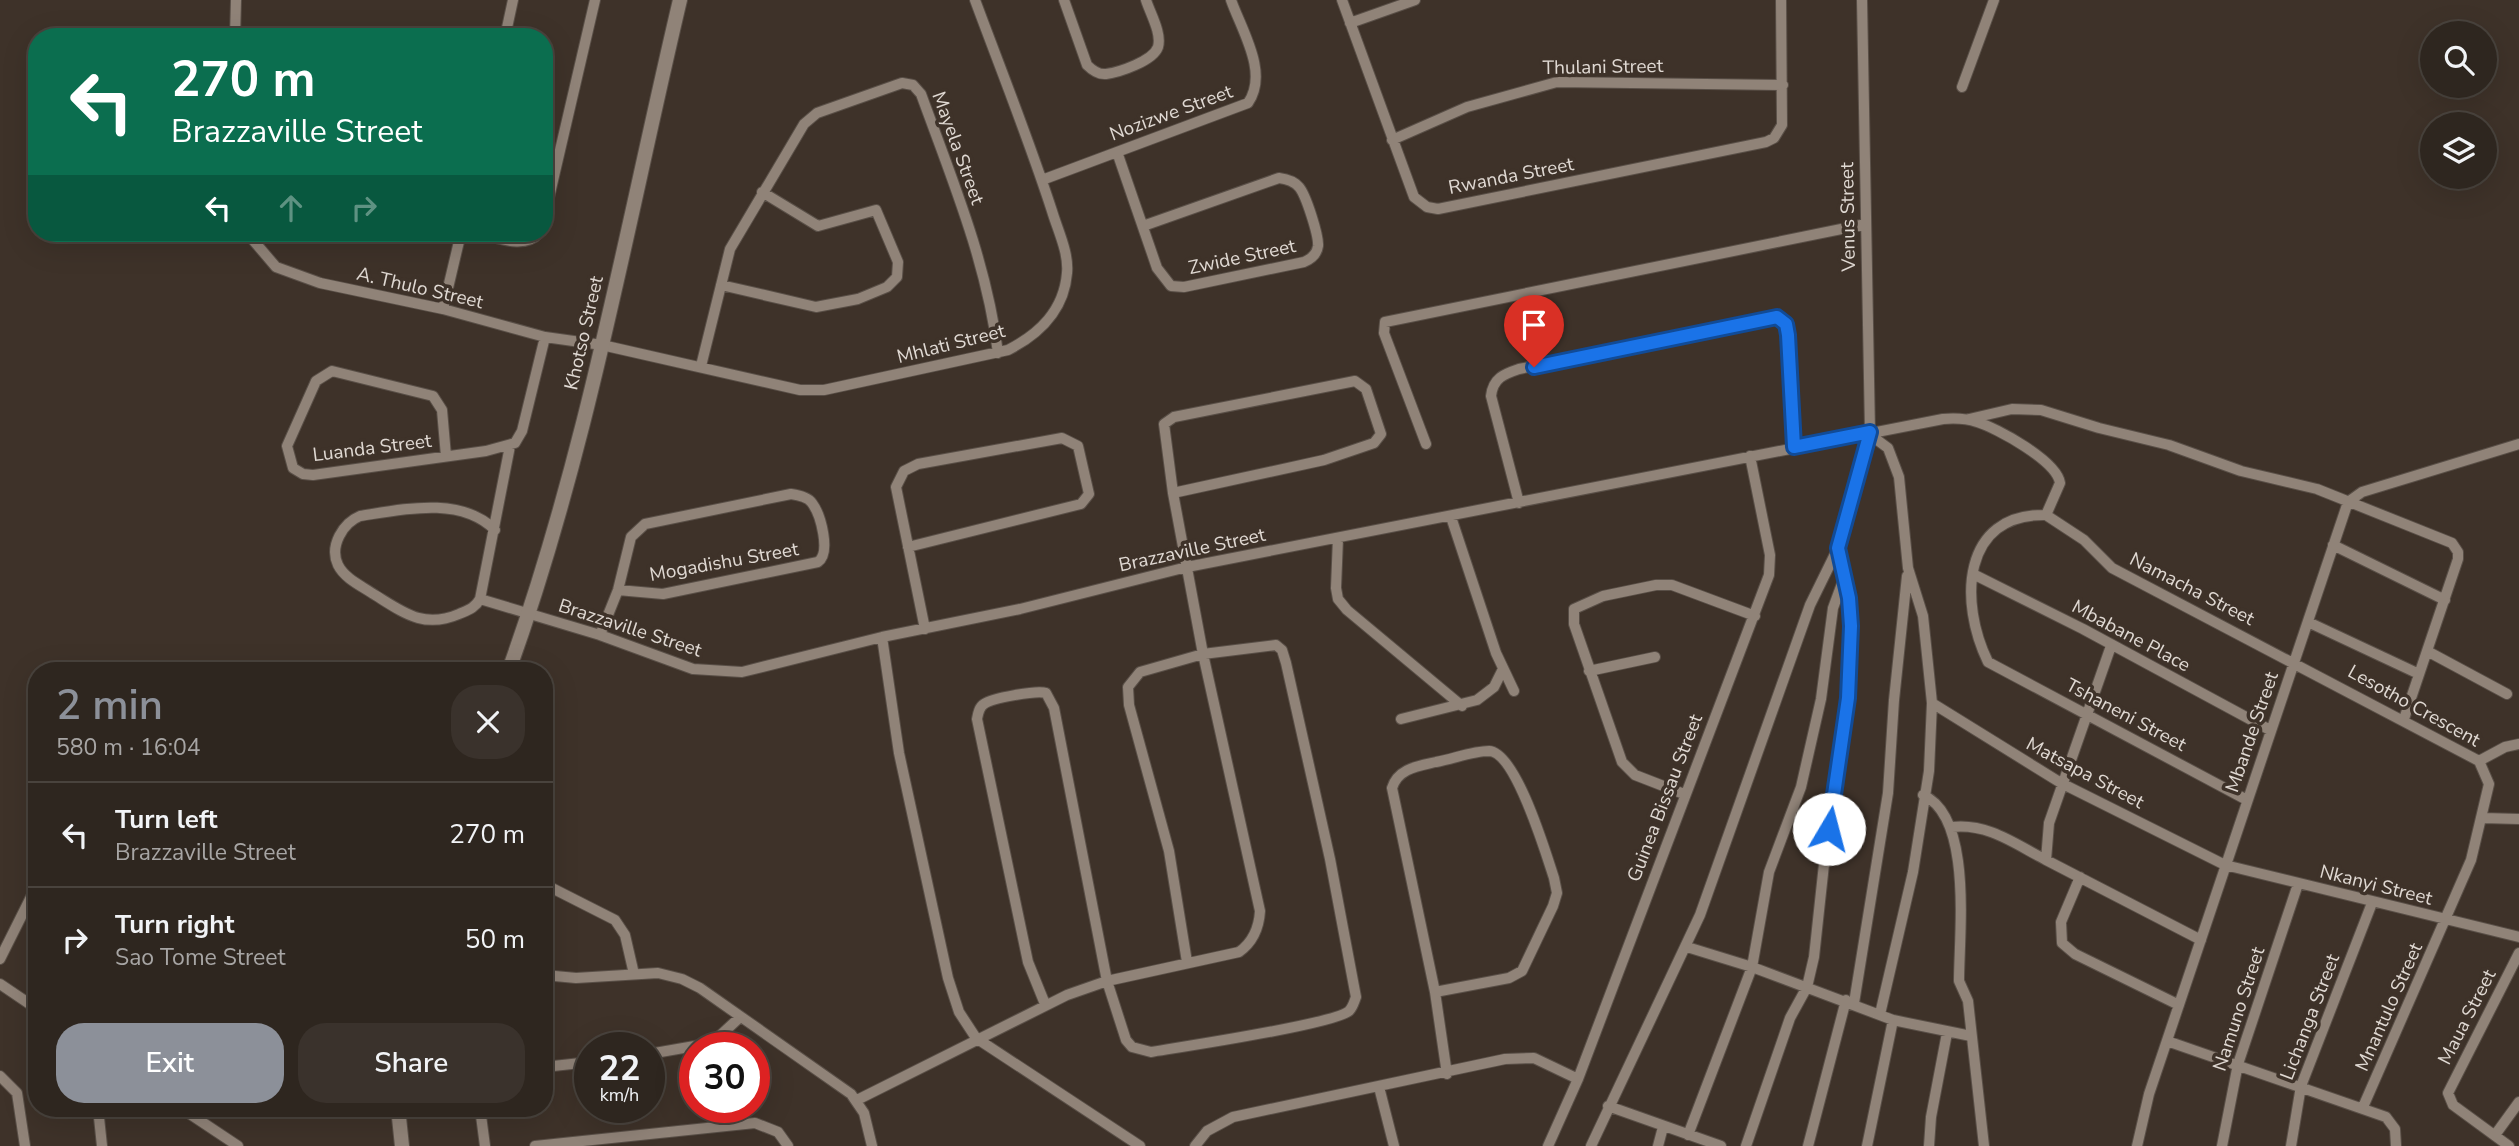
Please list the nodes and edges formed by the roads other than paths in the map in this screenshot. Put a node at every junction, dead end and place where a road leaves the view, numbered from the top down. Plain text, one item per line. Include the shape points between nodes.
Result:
1 (236, 0) edge
2 (513, 0) edge
3 (595, 0) edge
4 (680, 0) edge
5 (975, 0) edge
6 (1064, 0) edge
7 (1146, 0) edge
8 (1231, 0) edge
9 (1342, 0) edge
10 (1415, 0) edge
11 (1781, 0) edge
12 (1862, 0) edge
13 (1990, 1) edge
14 (1350, 23) junction
15 (235, 28) edge
16 (507, 28) edge
17 (1783, 85) junction
18 (1962, 87) dead end
19 (1392, 140) junction
20 (1117, 152) junction
21 (553, 180) edge
22 (1042, 180) junction
23 (762, 192) junction
24 (1866, 224) junction
25 (1143, 226) junction
26 (255, 242) edge
27 (459, 242) edge
28 (721, 285) junction
29 (443, 309) junction
30 (545, 337) junction
31 (602, 345) junction
32 (998, 353) junction
33 (701, 366) junction
34 (1968, 420) junction
35 (1869, 433) junction
36 (1426, 444) dead end
37 (2519, 444) edge
38 (510, 446) junction
39 (1794, 447) junction
40 (446, 456) junction
41 (1750, 456) junction
42 (1172, 493) junction
43 (2349, 500) junction
44 (1519, 503) junction
45 (2046, 515) junction
46 (1451, 517) junction
47 (495, 530) junction
48 (1338, 538) junction
49 (2333, 545) junction
50 (908, 547) junction
51 (1838, 548) junction
52 (1187, 567) junction
53 (1908, 568) junction
54 (1973, 574) junction
55 (1843, 581) junction
56 (618, 590) junction
57 (480, 599) junction
58 (2445, 600) junction
59 (529, 614) junction
60 (1755, 616) junction
61 (2308, 622) junction
62 (925, 629) junction
63 (600, 635) junction
64 (882, 638) junction
65 (2111, 646) junction
66 (2427, 652) junction
67 (1203, 654) junction
68 (1655, 657) dead end
69 (2295, 661) junction
70 (512, 662) edge
71 (1503, 669) junction
72 (1589, 671) junction
73 (2419, 674) junction
74 (1514, 691) dead end
75 (2507, 694) dead end
76 (1932, 703) junction
77 (1462, 706) junction
78 (2086, 714) junction
79 (1401, 719) dead end
80 (2404, 719) junction
81 (2270, 730) junction
82 (2519, 744) edge
83 (2479, 761) junction
84 (2061, 783) junction
85 (1684, 794) junction
86 (1923, 795) junction
87 (2247, 800) junction
88 (2483, 818) junction
89 (2519, 819) edge
90 (1952, 827) junction
91 (2046, 859) junction
92 (2225, 865) junction
93 (2080, 877) junction
94 (2298, 884) junction
95 (553, 889) edge
96 (28, 902) edge
97 (2372, 903) junction
98 (26, 906) joint
99 (2446, 920) junction
100 (2519, 937) edge
101 (2201, 940) junction
102 (1687, 947) junction
103 (2519, 953) edge
104 (0, 959) edge
105 (1187, 962) junction
106 (1752, 967) junction
107 (635, 974) junction
108 (553, 976) edge
109 (1107, 981) junction
110 (0, 984) edge
111 (1807, 987) junction
112 (1435, 992) junction
113 (1850, 1002) junction
114 (28, 1003) edge
115 (1045, 1004) junction
116 (2179, 1005) junction
117 (1880, 1014) junction
118 (739, 1017) junction
119 (1893, 1020) junction
120 (1947, 1033) junction
121 (1971, 1036) junction
122 (976, 1038) junction
123 (2167, 1041) junction
124 (665, 1051) edge
125 (574, 1064) edge
126 (2238, 1064) junction
127 (553, 1066) edge
128 (1447, 1074) junction
129 (0, 1076) edge
130 (1578, 1079) junction
131 (2301, 1086) junction
132 (1379, 1087) junction
133 (857, 1100) junction
134 (2519, 1102) edge
135 (1608, 1106) junction
136 (2363, 1107) junction
137 (99, 1117) edge
138 (194, 1117) edge
139 (399, 1117) edge
140 (481, 1117) edge
141 (1663, 1127) junction
142 (1688, 1135) junction
143 (2495, 1135) junction
144 (1700, 1143) edge
145 (25, 1146) edge
146 (102, 1146) edge
147 (238, 1146) edge
148 (402, 1146) edge
149 (485, 1146) edge
150 (535, 1146) edge
151 (788, 1146) edge
152 (872, 1146) edge
153 (1140, 1146) edge
154 (1195, 1146) edge
155 (1394, 1146) edge
156 (1548, 1146) edge
157 (1591, 1146) edge
158 (1658, 1146) edge
159 (1721, 1146) edge
160 (1746, 1146) edge
161 (1808, 1146) edge
162 (1867, 1146) edge
163 (1929, 1146) edge
164 (1984, 1146) edge
165 (2137, 1146) edge
166 (2222, 1146) edge
167 (2291, 1146) edge
168 (2396, 1146) edge
169 (2509, 1146) edge

1 - 15 street
2 - 16 street
3 - 21 street
4 - 31 street, Khotso Street
5 - 22 street, Mhlati Street
6 - 7 street via 1087,65 1107,74 1151,57 1157,49 1159,38
8 - 20 street, Nozizwe Street via 1256,70 1257,88 1248,103
9 - 14 street, Rwanda Street
10 - 14 street
11 - 17 street
12 - 24 street, Venus Street
13 - 18 street
14 - 19 street, Rwanda Street
17 - 19 street, Thulani Street via 1557,82 1467,107
17 - 19 street, Rwanda Street via 1783,125 1766,142 1438,209 1414,197
20 - 22 street, Nozizwe Street
20 - 25 street, Zwide Street
22 - 32 street, Mhlati Street via 1066,257 1066,283 1048,321 1032,338
23 - 28 street, Mayela Street via 735,239
23 - 28 street via 818,226 876,210 898,262 897,277 887,287 858,299 822,307
23 - 32 street, Mayela Street via 804,124 817,113 895,84 913,85 921,94 982,264
24 - 35 street, Venus Street
24 - 36 street via 1385,322 1384,332
25 - 25 street, Zwide Street via 1161,276 1175,288 1304,262 1314,255 1318,243 1301,189 1279,178
26 - 29 street, A. Thulo Street via 281,271
27 - 29 street
28 - 33 street, Mayela Street
29 - 30 street, A. Thulo Street
30 - 31 street, A. Thulo Street
30 - 38 street via 522,431
31 - 33 street, Mhlati Street
31 - 59 street, Khotso Street via 550,550
32 - 33 street, Mhlati Street via 810,391
34 - 35 street, Brazzaville Street via 1943,419
34 - 43 street via 2012,409 2041,410
34 - 45 street via 2004,434 2056,472 2060,483
35 - 39 street, Brazzaville Street
35 - 51 street, Venus Street
35 - 53 street via 1894,459
37 - 43 street via 2362,492
38 - 40 street, Luanda Street
38 - 47 street
39 - 41 street, Brazzaville Street
39 - 44 street via 1788,335 1786,324 1777,317 1519,369 1501,375 1491,396
40 - 40 street, Luanda Street via 313,475 293,468 286,451 316,381 332,371 433,396 442,410
41 - 44 street, Brazzaville Street
41 - 60 street, Guinea Bissau Street via 1770,565
42 - 42 street via 1163,433 1168,419 1355,381 1366,389 1381,434 1374,443 1324,460
42 - 52 street
43 - 49 street, Mbande Street
43 - 58 street via 2452,543 2458,559
44 - 46 street, Brazzaville Street
45 - 54 street via 2022,516 1993,530 1978,549
45 - 69 street, Namacha Street via 2084,540 2112,568
46 - 48 street, Brazzaville Street
46 - 71 street
47 - 57 street
47 - 57 street via 477,514 431,509 355,518 346,523 337,545 336,559 342,572 413,619 448,619 474,607
48 - 52 street, Brazzaville Street
48 - 77 street via 1338,599
49 - 58 street
49 - 61 street, Mbande Street
50 - 50 street via 896,487 908,468 1062,438 1078,446 1089,494 1081,504
50 - 62 street
51 - 55 street
51 - 102 street via 1810,605
52 - 62 street, Brazzaville Street
52 - 67 street
53 - 76 street via 1923,616
53 - 113 street via 1888,793
54 - 65 street, Mbabane Place
54 - 78 street, Tshaneni Street via 1974,621 1988,662
55 - 106 street via 1833,608 1821,699 1801,787 1769,872
55 - 111 street via 1851,626 1848,698
56 - 56 street, Mogadishu Street via 631,537 646,523 791,494 808,500 815,509 826,544 825,555 818,562 663,594
56 - 63 street, Mogadishu Street
57 - 59 street, Brazzaville Street
58 - 66 street
59 - 63 street, Brazzaville Street
59 - 70 street, Khotso Street
60 - 72 street via 1672,585 1585,601 1572,616
60 - 85 street, Guinea Bissau Street
61 - 69 street, Mbande Street
61 - 73 street
62 - 64 street, Brazzaville Street
63 - 64 street, Brazzaville Street via 681,666 725,672 765,668
64 - 122 street via 899,753 948,978 959,1012
65 - 78 street
65 - 81 street, Mbabane Place
66 - 73 street
66 - 75 street
67 - 105 street via 1260,911 1257,931 1239,953
67 - 105 street via 1140,672 1128,687 1169,851
67 - 109 street via 1268,644 1283,652 1330,859 1355,1001 1342,1015 1151,1052 1132,1047 1126,1040
68 - 72 street
69 - 80 street, Lesotho Crescent
69 - 81 street, Mbande Street
71 - 74 street
71 - 77 street via 1488,694
72 - 85 street via 1627,769
73 - 80 street
76 - 84 street, Matsapa Street
76 - 86 street via 1929,771
77 - 79 street
78 - 84 street
78 - 87 street, Tshaneni Street
80 - 83 street, Lesotho Crescent
81 - 87 street, Mbande Street
82 - 83 street
83 - 88 street, Lesotho Crescent via 2489,784
84 - 91 street via 2049,823
84 - 92 street, Matsapa Street
85 - 130 street, Guinea Bissau Street
86 - 90 street via 1936,801
86 - 117 street via 1913,872
87 - 92 street, Mbande Street
88 - 89 street
88 - 99 street, Lesotho Crescent
90 - 91 street via 1993,831
90 - 121 street via 1957,851 1959,981 1968,1001
91 - 93 street
92 - 94 street, Nkanyi Street
92 - 101 street, Mbande Street
93 - 101 street
93 - 116 street via 2062,922 2062,943 2075,954
94 - 97 street, Nkanyi Street
94 - 126 street, Namuno Street
95 - 107 street via 615,920 625,935
96 - 98 street
97 - 99 street, Nkanyi Street
97 - 131 street, Lichanga Street
98 - 104 street
99 - 100 street, Nkanyi Street
99 - 136 street, Mnantulo Street
101 - 116 street, Mbande Street
102 - 106 street
102 - 135 street
103 - 143 street, Maua Street via 2449,1089 2453,1105
105 - 109 street
106 - 111 street
106 - 142 street
107 - 108 street
107 - 118 street via 658,973 691,983
109 - 115 street
109 - 115 street via 1050,698 1037,691 986,702 978,711 977,724 1028,962
110 - 114 street
111 - 113 street
111 - 160 street via 1790,1018
112 - 112 street via 1392,788 1395,779 1412,767 1490,751 1503,757 1515,775 1557,893 1521,971 1509,978
112 - 128 street
113 - 117 street
113 - 161 street
115 - 122 street
116 - 123 street, Mbande Street
117 - 119 street
118 - 124 street via 712,1043
118 - 133 street
119 - 120 street
119 - 162 street
120 - 121 street
120 - 163 street
121 - 164 street
122 - 133 street
122 - 153 street
123 - 126 street
123 - 165 street, Mbande Street via 2143,1112
125 - 127 street
126 - 131 street
126 - 166 street, Namuno Street
128 - 130 street via 1526,1057
128 - 132 street
129 - 145 street via 17,1093
130 - 156 street, Guinea Bissau Street
131 - 136 street
131 - 167 street, Lichanga Street
132 - 154 street via 1233,1116 1207,1130
132 - 155 street
133 - 152 street
134 - 143 street
135 - 141 street
135 - 157 street
136 - 168 street via 2391,1122 2397,1133
137 - 146 street
138 - 147 street
139 - 148 street
140 - 149 street
141 - 142 street
141 - 158 street
142 - 144 street
143 - 169 street
144 - 159 street
150 - 151 street via 755,1123 778,1132

